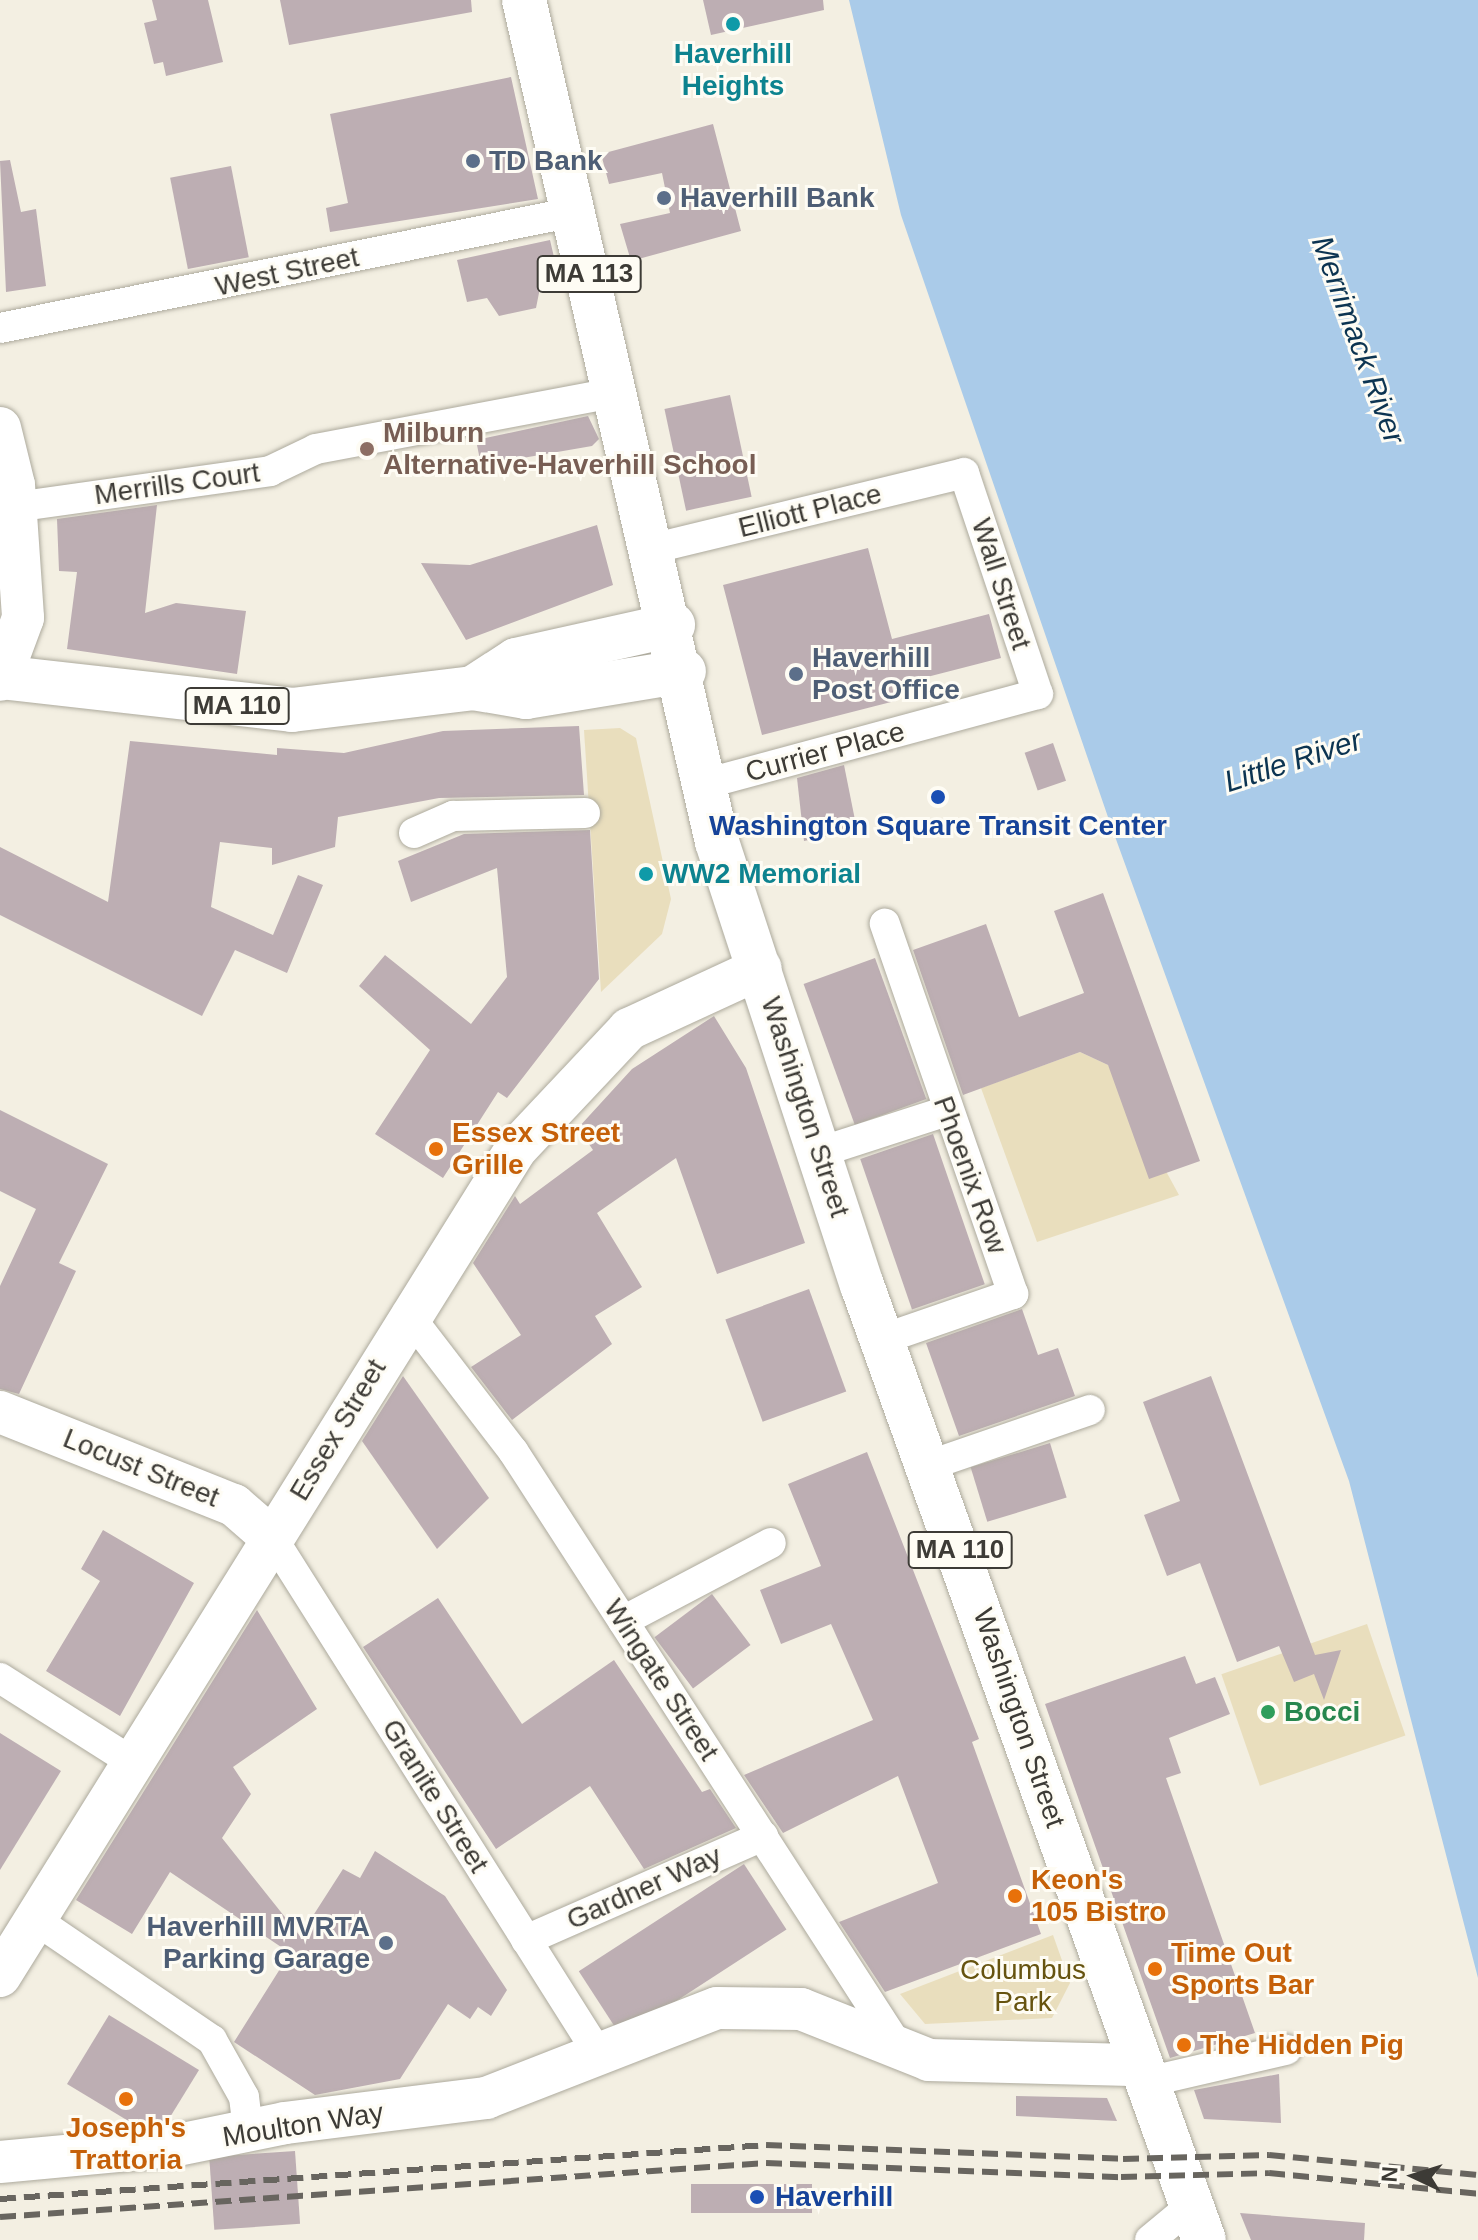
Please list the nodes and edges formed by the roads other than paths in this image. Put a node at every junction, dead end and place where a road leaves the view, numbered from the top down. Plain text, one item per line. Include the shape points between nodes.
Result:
1 (524, 0) edge
2 (574, 212) junction
3 (0, 328) edge
4 (617, 392) junction
5 (0, 428) edge
6 (964, 473) joint
7 (15, 507) junction
8 (655, 548) junction
9 (673, 625) junction
10 (684, 671) junction
11 (0, 677) edge
12 (473, 688) junction
13 (1038, 694) joint
14 (705, 784) junction
15 (585, 813) dead end
16 (414, 833) dead end
17 (885, 924) dead end
18 (761, 968) junction
19 (947, 1111) junction
20 (820, 1152) junction
21 (407, 1313) junction
22 (883, 1339) junction
23 (1090, 1410) dead end
24 (0, 1412) edge
25 (930, 1465) junction
26 (273, 1539) junction
27 (771, 1543) dead end
28 (623, 1621) junction
29 (0, 1678) edge
30 (134, 1763) junction
31 (763, 1836) junction
32 (36, 1920) junction
33 (526, 1940) junction
34 (0, 1976) edge
35 (1286, 2050) dead end
36 (598, 2053) junction
37 (905, 2056) junction
38 (1144, 2074) junction
39 (248, 2130) junction
40 (0, 2162) edge
41 (1198, 2223) edge
42 (1150, 2240) edge

1 - 2 main road, MA 113
2 - 3 street, West Street
2 - 4 main road, MA 113
4 - 7 street, Merrills Court via 316,449 270,471
4 - 8 main road, MA 113
5 - 7 main road
6 - 8 street, Elliott Place
6 - 13 street, Wall Street
7 - 11 main road via 23,618
8 - 9 main road, MA 113
9 - 10 main road, MA 110
9 - 12 main road, MA 110 via 516,660
10 - 12 main road, MA 110 via 526,697
10 - 14 main road, MA 110
11 - 12 main road, MA 110 via 292,710
13 - 14 street, Currier Place
14 - 18 main road, MA 110
15 - 16 street via 453,816
17 - 19 street, Phoenix Row
18 - 20 main road, Washington Street / MA 110
18 - 21 main road, Essex Street via 629,1029 566,1089 516,1149
19 - 20 street
19 - 22 street, Phoenix Row via 1013,1294
20 - 22 main road, Washington Street / MA 110
21 - 26 main road, Essex Street
21 - 28 street, Wingate Street via 513,1451
22 - 25 main road, Washington Street / MA 110
23 - 25 street
24 - 26 main road, Locust Street via 234,1505
25 - 38 main road, Washington Street / MA 110
26 - 30 main road, Essex Street
26 - 33 street, Granite Street
27 - 28 street
28 - 31 street, Wingate Street
29 - 30 street
30 - 32 main road, Essex Street
31 - 33 street, Gardner Way
31 - 37 street, Wingate Street
32 - 34 main road, Essex Street
32 - 39 street via 212,2040 244,2097
33 - 36 street, Granite Street
35 - 38 street
36 - 37 main road, Moulton Way via 679,2017 760,2005 837,2019
36 - 39 main road, Moulton Way via 486,2098
37 - 38 main road
38 - 41 main road, Washington Street / MA 110
39 - 40 main road, Moulton Way via 173,2146
41 - 42 street

